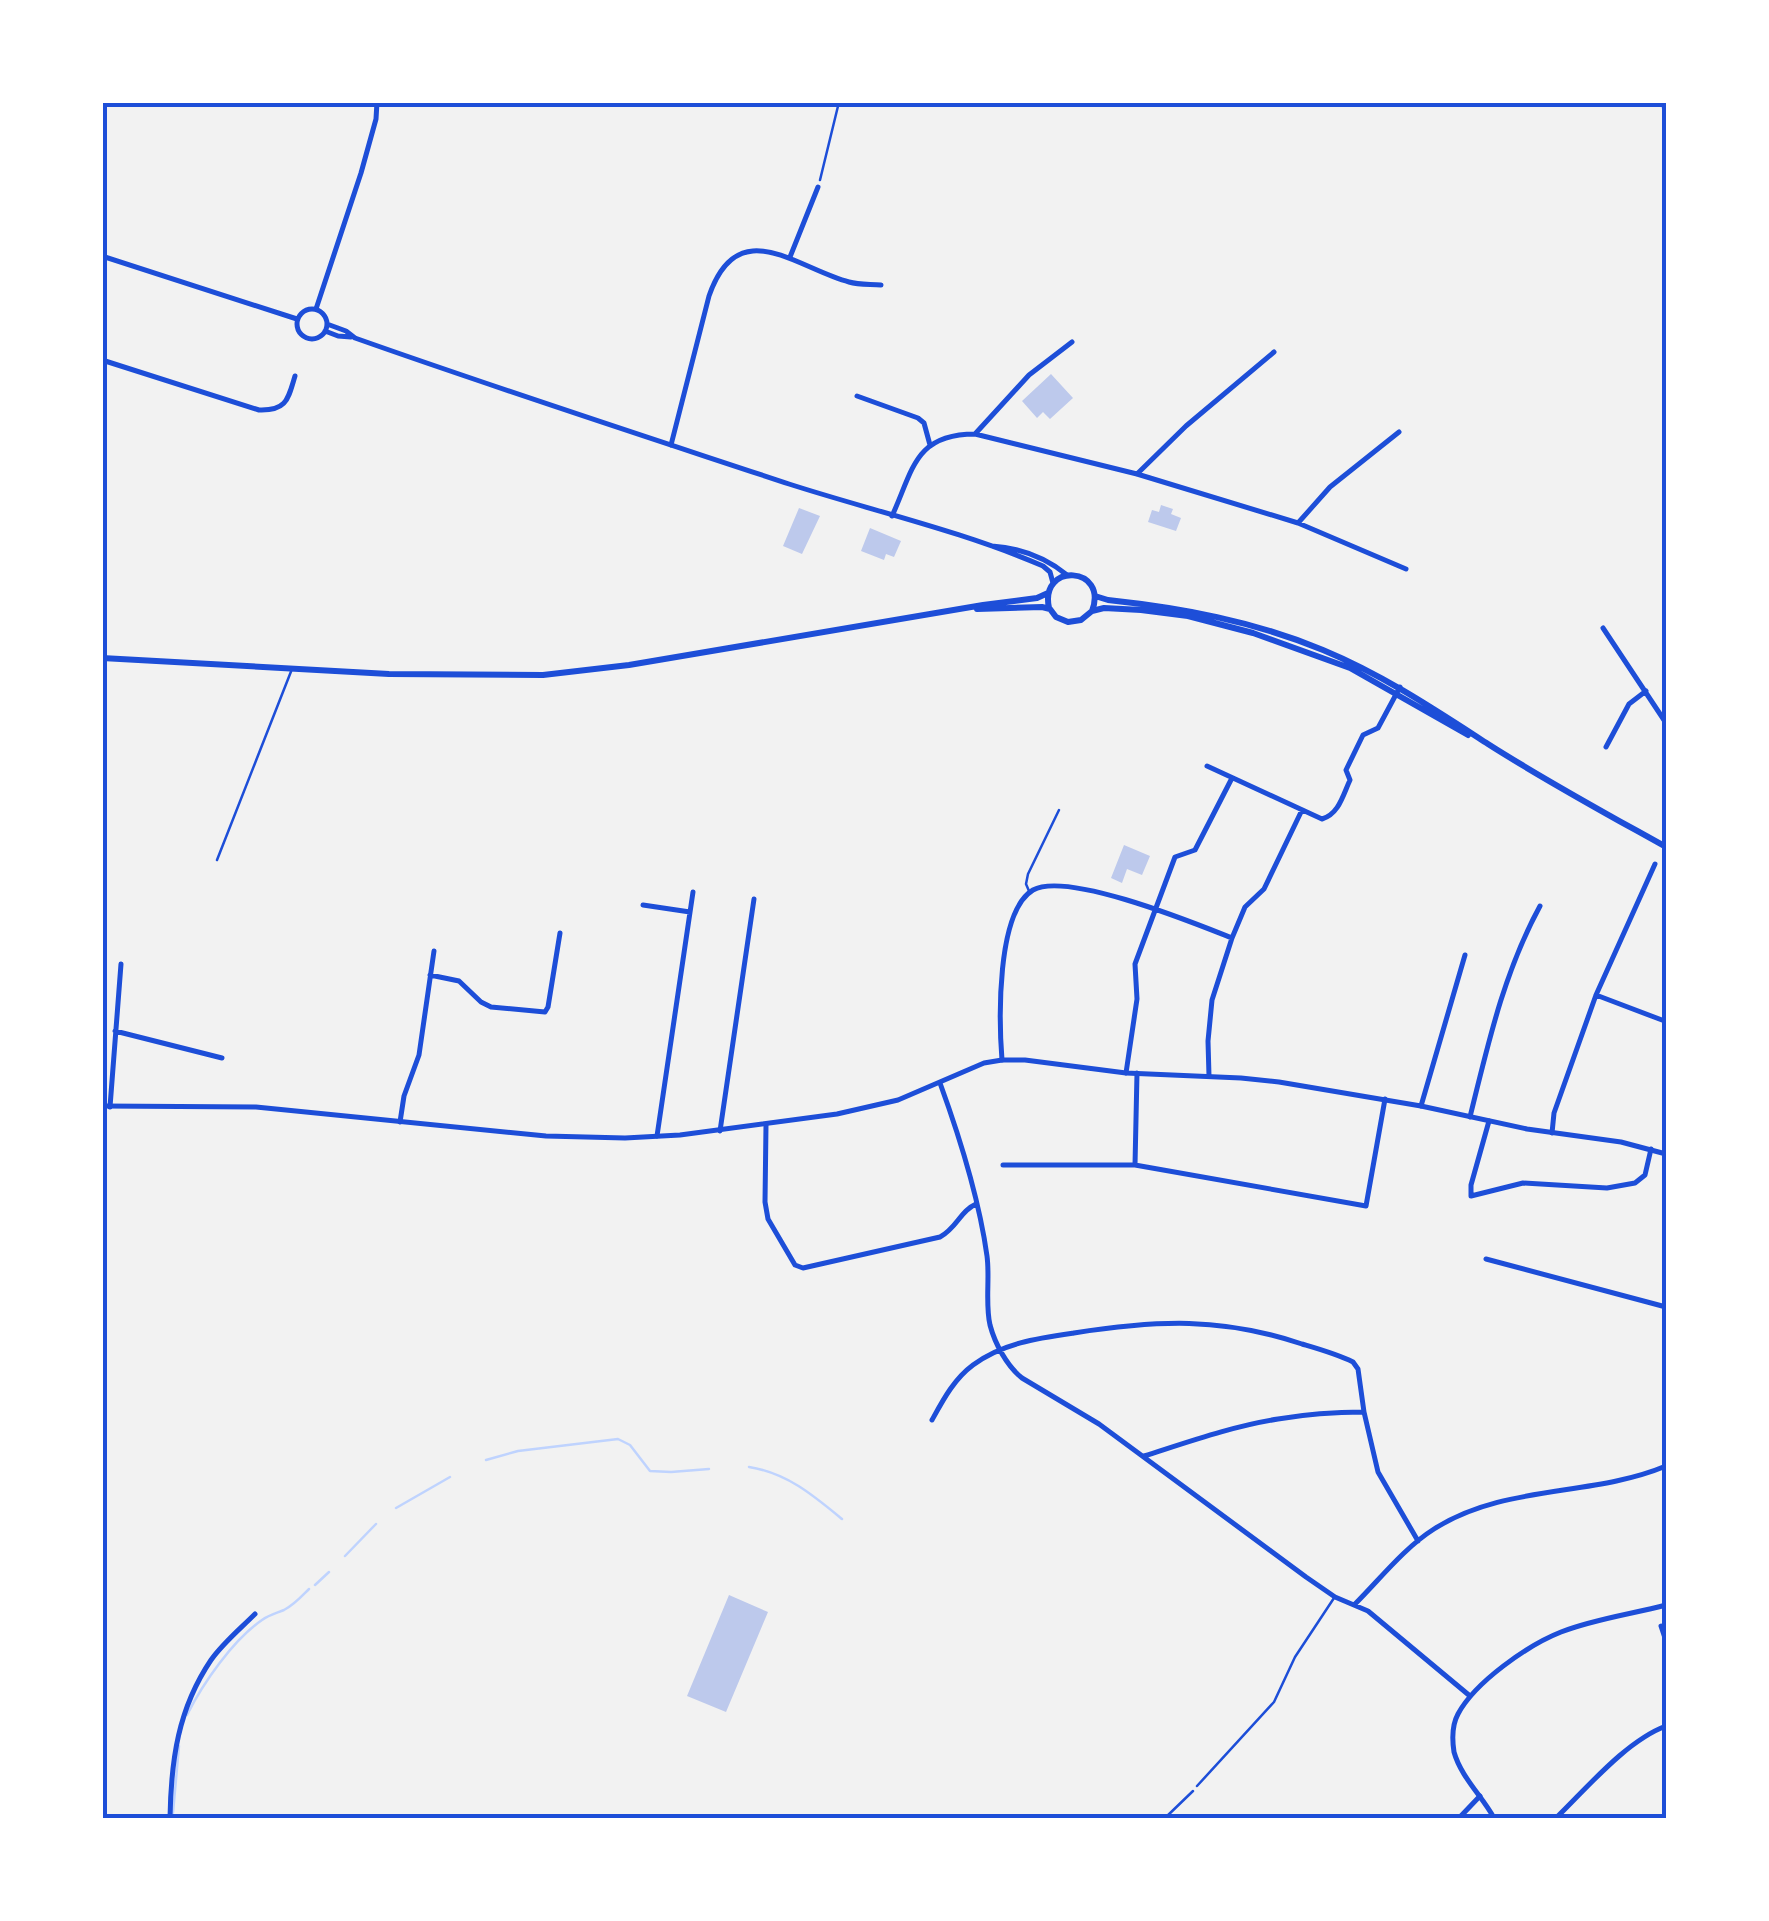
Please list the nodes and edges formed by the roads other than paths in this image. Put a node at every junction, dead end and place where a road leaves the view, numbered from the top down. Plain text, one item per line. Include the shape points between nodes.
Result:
1 (378, 102) edge
2 (818, 187) road end
3 (102, 256) edge
4 (790, 258) junction
5 (881, 285) dead end
6 (316, 309) junction
7 (297, 319) junction
8 (326, 327) junction
9 (1072, 342) dead end
10 (1274, 352) dead end
11 (102, 360) edge
12 (295, 376) dead end
13 (857, 396) dead end
14 (1399, 432) dead end
15 (975, 434) junction
16 (671, 445) junction
17 (930, 445) junction
18 (1137, 474) junction
19 (892, 516) junction
20 (1298, 523) junction
21 (986, 545) junction
22 (1406, 568) dead end
23 (1067, 575) junction
24 (1054, 583) junction
25 (1048, 593) junction
26 (1095, 596) junction
27 (970, 609) junction
28 (1050, 609) junction
29 (1092, 611) junction
30 (1604, 628) dead end
31 (102, 658) edge
32 (293, 668) junction
33 (1397, 691) junction
34 (1646, 691) junction
35 (1666, 723) edge
36 (1606, 746) dead end
37 (1206, 766) dead end
38 (1232, 778) junction
39 (1059, 810) dead end
40 (1302, 810) junction
41 (1666, 847) edge
42 (218, 860) dead end
43 (1655, 864) dead end
44 (693, 892) dead end
45 (1029, 892) junction
46 (754, 899) dead end
47 (642, 904) dead end
48 (1540, 906) dead end
49 (1154, 910) junction
50 (690, 912) junction
51 (560, 934) dead end
52 (1232, 938) junction
53 (434, 951) dead end
54 (1465, 955) dead end
55 (121, 964) dead end
56 (430, 975) junction
57 (1596, 996) junction
58 (1662, 1020) dead end
59 (115, 1031) junction
60 (222, 1058) dead end
61 (1002, 1060) junction
62 (1126, 1073) junction
63 (1137, 1073) junction
64 (1209, 1076) junction
65 (940, 1083) junction
66 (1385, 1099) junction
67 (1421, 1106) junction
68 (106, 1107) edge
69 (1470, 1117) junction
70 (400, 1122) junction
71 (1488, 1122) junction
72 (766, 1125) junction
73 (720, 1131) junction
74 (1552, 1133) junction
75 (657, 1136) junction
76 (1651, 1149) junction
77 (1666, 1154) edge
78 (1003, 1165) dead end
79 (1135, 1165) junction
80 (976, 1204) junction
81 (1486, 1259) dead end
82 (1666, 1307) edge
83 (1000, 1348) junction
84 (1364, 1412) junction
85 (932, 1420) dead end
86 (1144, 1456) junction
87 (1666, 1466) edge
88 (1418, 1540) junction
89 (1335, 1597) junction
90 (1354, 1604) junction
91 (1666, 1605) edge
92 (255, 1614) dead end
93 (1661, 1626) dead end
94 (1666, 1642) edge
95 (1470, 1696) junction
96 (1666, 1726) edge
97 (1198, 1786) road end
98 (1480, 1796) junction
99 (170, 1818) edge
100 (1459, 1818) edge
101 (1494, 1818) edge
102 (1556, 1818) edge

1 - 6 street
2 - 4 street
3 - 7 street
4 - 5 street via 850,282
4 - 16 street via 754,250 736,257 715,279
6 - 7 street
6 - 8 street
7 - 8 street via 306,338
8 - 16 street
9 - 15 street via 1029,375
10 - 18 street
11 - 12 street via 259,410 279,408
13 - 17 street via 918,418
14 - 20 street
15 - 17 street
15 - 18 street
16 - 19 street
17 - 19 street via 913,466
18 - 20 street
19 - 21 street
20 - 22 street
21 - 23 street via 1039,556
21 - 24 street via 1043,566
23 - 24 main road
23 - 26 main road via 1088,581
24 - 25 main road
25 - 27 main road
25 - 28 main road
26 - 29 main road
26 - 33 main road via 1185,609 1278,633
27 - 28 main road
27 - 32 main road via 543,675
28 - 29 main road via 1072,622
29 - 33 main road via 1160,611 1211,621 1342,664
30 - 34 street
31 - 32 main road
32 - 42 lane
33 - 40 street via 1378,728 1362,735 1336,811 1322,819
33 - 41 main road
34 - 35 street
34 - 36 street via 1628,704
37 - 38 street
38 - 40 street
38 - 49 street via 1195,850 1175,856
39 - 45 lane via 1028,874
40 - 52 street
43 - 57 street
44 - 50 street
45 - 49 street via 1072,887
45 - 61 street via 1015,913 1001,975
46 - 73 street
47 - 50 street
48 - 69 street via 1496,1009
49 - 52 street
49 - 62 street via 1135,964
50 - 75 street
51 - 56 street via 545,1012 491,1007 459,981
52 - 64 street via 1212,1000
53 - 56 street
54 - 67 street
55 - 59 street
56 - 70 street via 419,1054
57 - 58 street
57 - 74 street
59 - 60 street
59 - 68 street
61 - 62 street
61 - 65 street
62 - 63 street
63 - 64 street
63 - 79 street
64 - 66 street
65 - 72 street via 886,1103
65 - 80 street
66 - 67 street
66 - 79 street via 1366,1206
67 - 69 street
68 - 70 street via 256,1107
69 - 71 street
70 - 75 street via 546,1136
71 - 74 street
71 - 76 street via 1471,1196 1523,1183 1635,1184 1647,1171
72 - 73 street
72 - 80 street via 768,1218 794,1265 940,1237
73 - 75 street
74 - 76 street
76 - 77 street
78 - 79 street
80 - 83 street via 990,1324
81 - 82 street
83 - 84 street via 1152,1324 1246,1328 1353,1362
83 - 85 street via 958,1379
83 - 86 street via 1022,1378
84 - 86 street via 1276,1419
84 - 88 street via 1378,1472
86 - 89 street
87 - 88 street via 1477,1508
88 - 90 street
89 - 90 street
89 - 97 lane via 1274,1702
90 - 95 street
91 - 95 street via 1550,1637
92 - 99 street via 211,1660 182,1717
93 - 94 street
95 - 98 street via 1457,1716 1453,1743
96 - 102 street via 1619,1758
98 - 100 street
98 - 101 street

